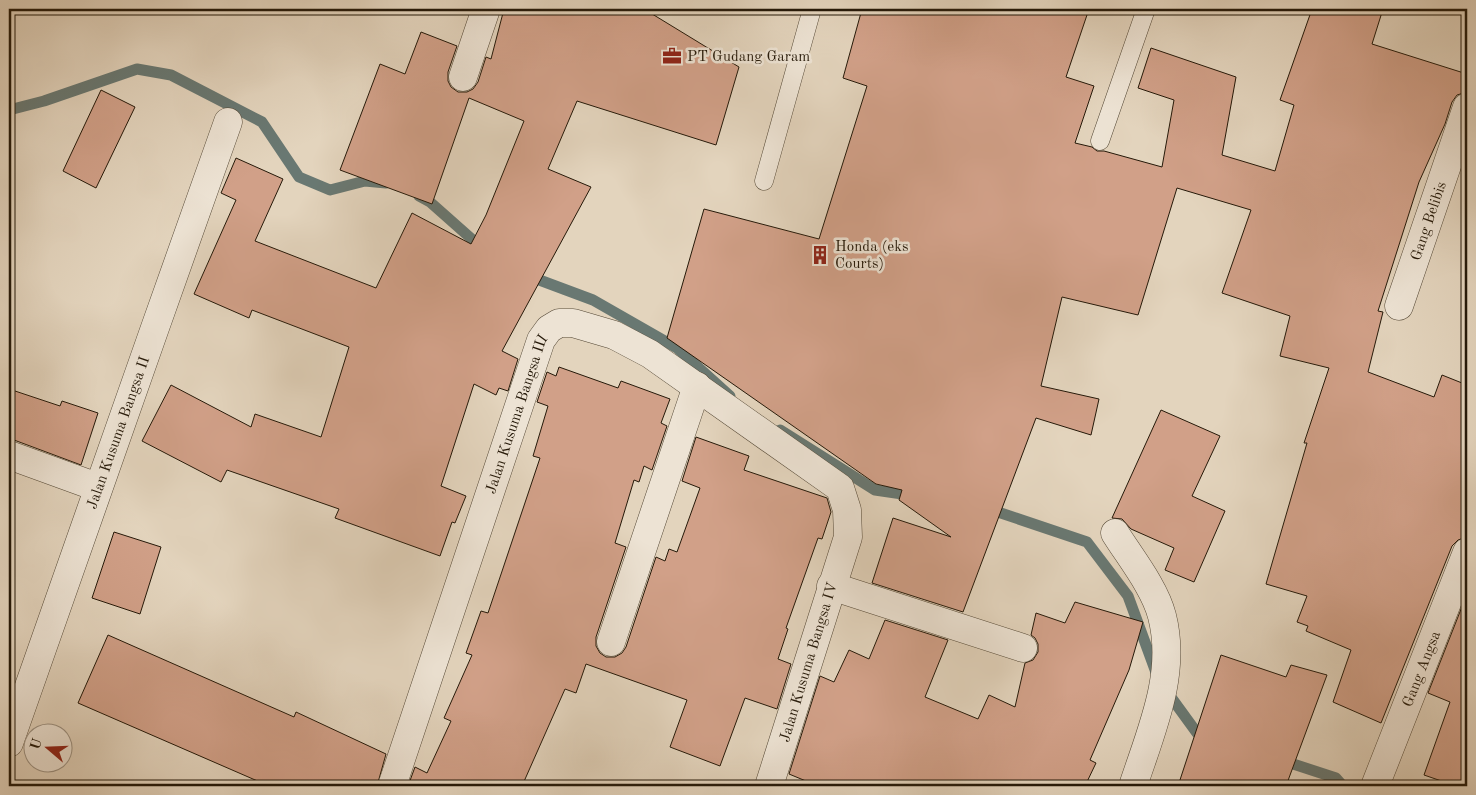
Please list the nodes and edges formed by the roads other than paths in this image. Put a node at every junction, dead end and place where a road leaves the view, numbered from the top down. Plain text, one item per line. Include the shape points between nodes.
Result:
1 (486, 9) edge
2 (812, 9) edge
3 (1146, 9) edge
4 (463, 77) dead end
5 (1467, 107) edge
6 (228, 122) dead end
7 (1100, 141) dead end
8 (764, 181) dead end
9 (1399, 306) dead end
10 (697, 386) junction
11 (9, 454) edge
12 (97, 487) junction
13 (1115, 533) dead end
14 (848, 537) joint
15 (1467, 552) edge
16 (831, 586) junction
17 (611, 642) dead end
18 (1022, 648) dead end
19 (9, 743) edge
20 (392, 786) edge
21 (769, 786) edge
22 (1133, 786) edge
23 (1375, 786) edge

1 - 4 street
2 - 8 lane
3 - 7 lane
5 - 9 street, Gang Belibis
6 - 12 street, Jalan Kusuma Bangsa II
10 - 14 street, Jalan Kusuma Bangsa III via 840,488 847,510
10 - 17 street
10 - 20 street, Jalan Kusuma Bangsa III via 650,354 614,335 574,323 559,323 549,329 541,340 516,411
11 - 12 street
12 - 19 street, Jalan Kusuma Bangsa II
13 - 22 street via 1148,584 1162,614 1167,644 1163,687
14 - 16 street, Jalan Kusuma Bangsa IV
15 - 23 street, Gang Angsa
16 - 18 street
16 - 21 street, Jalan Kusuma Bangsa IV

